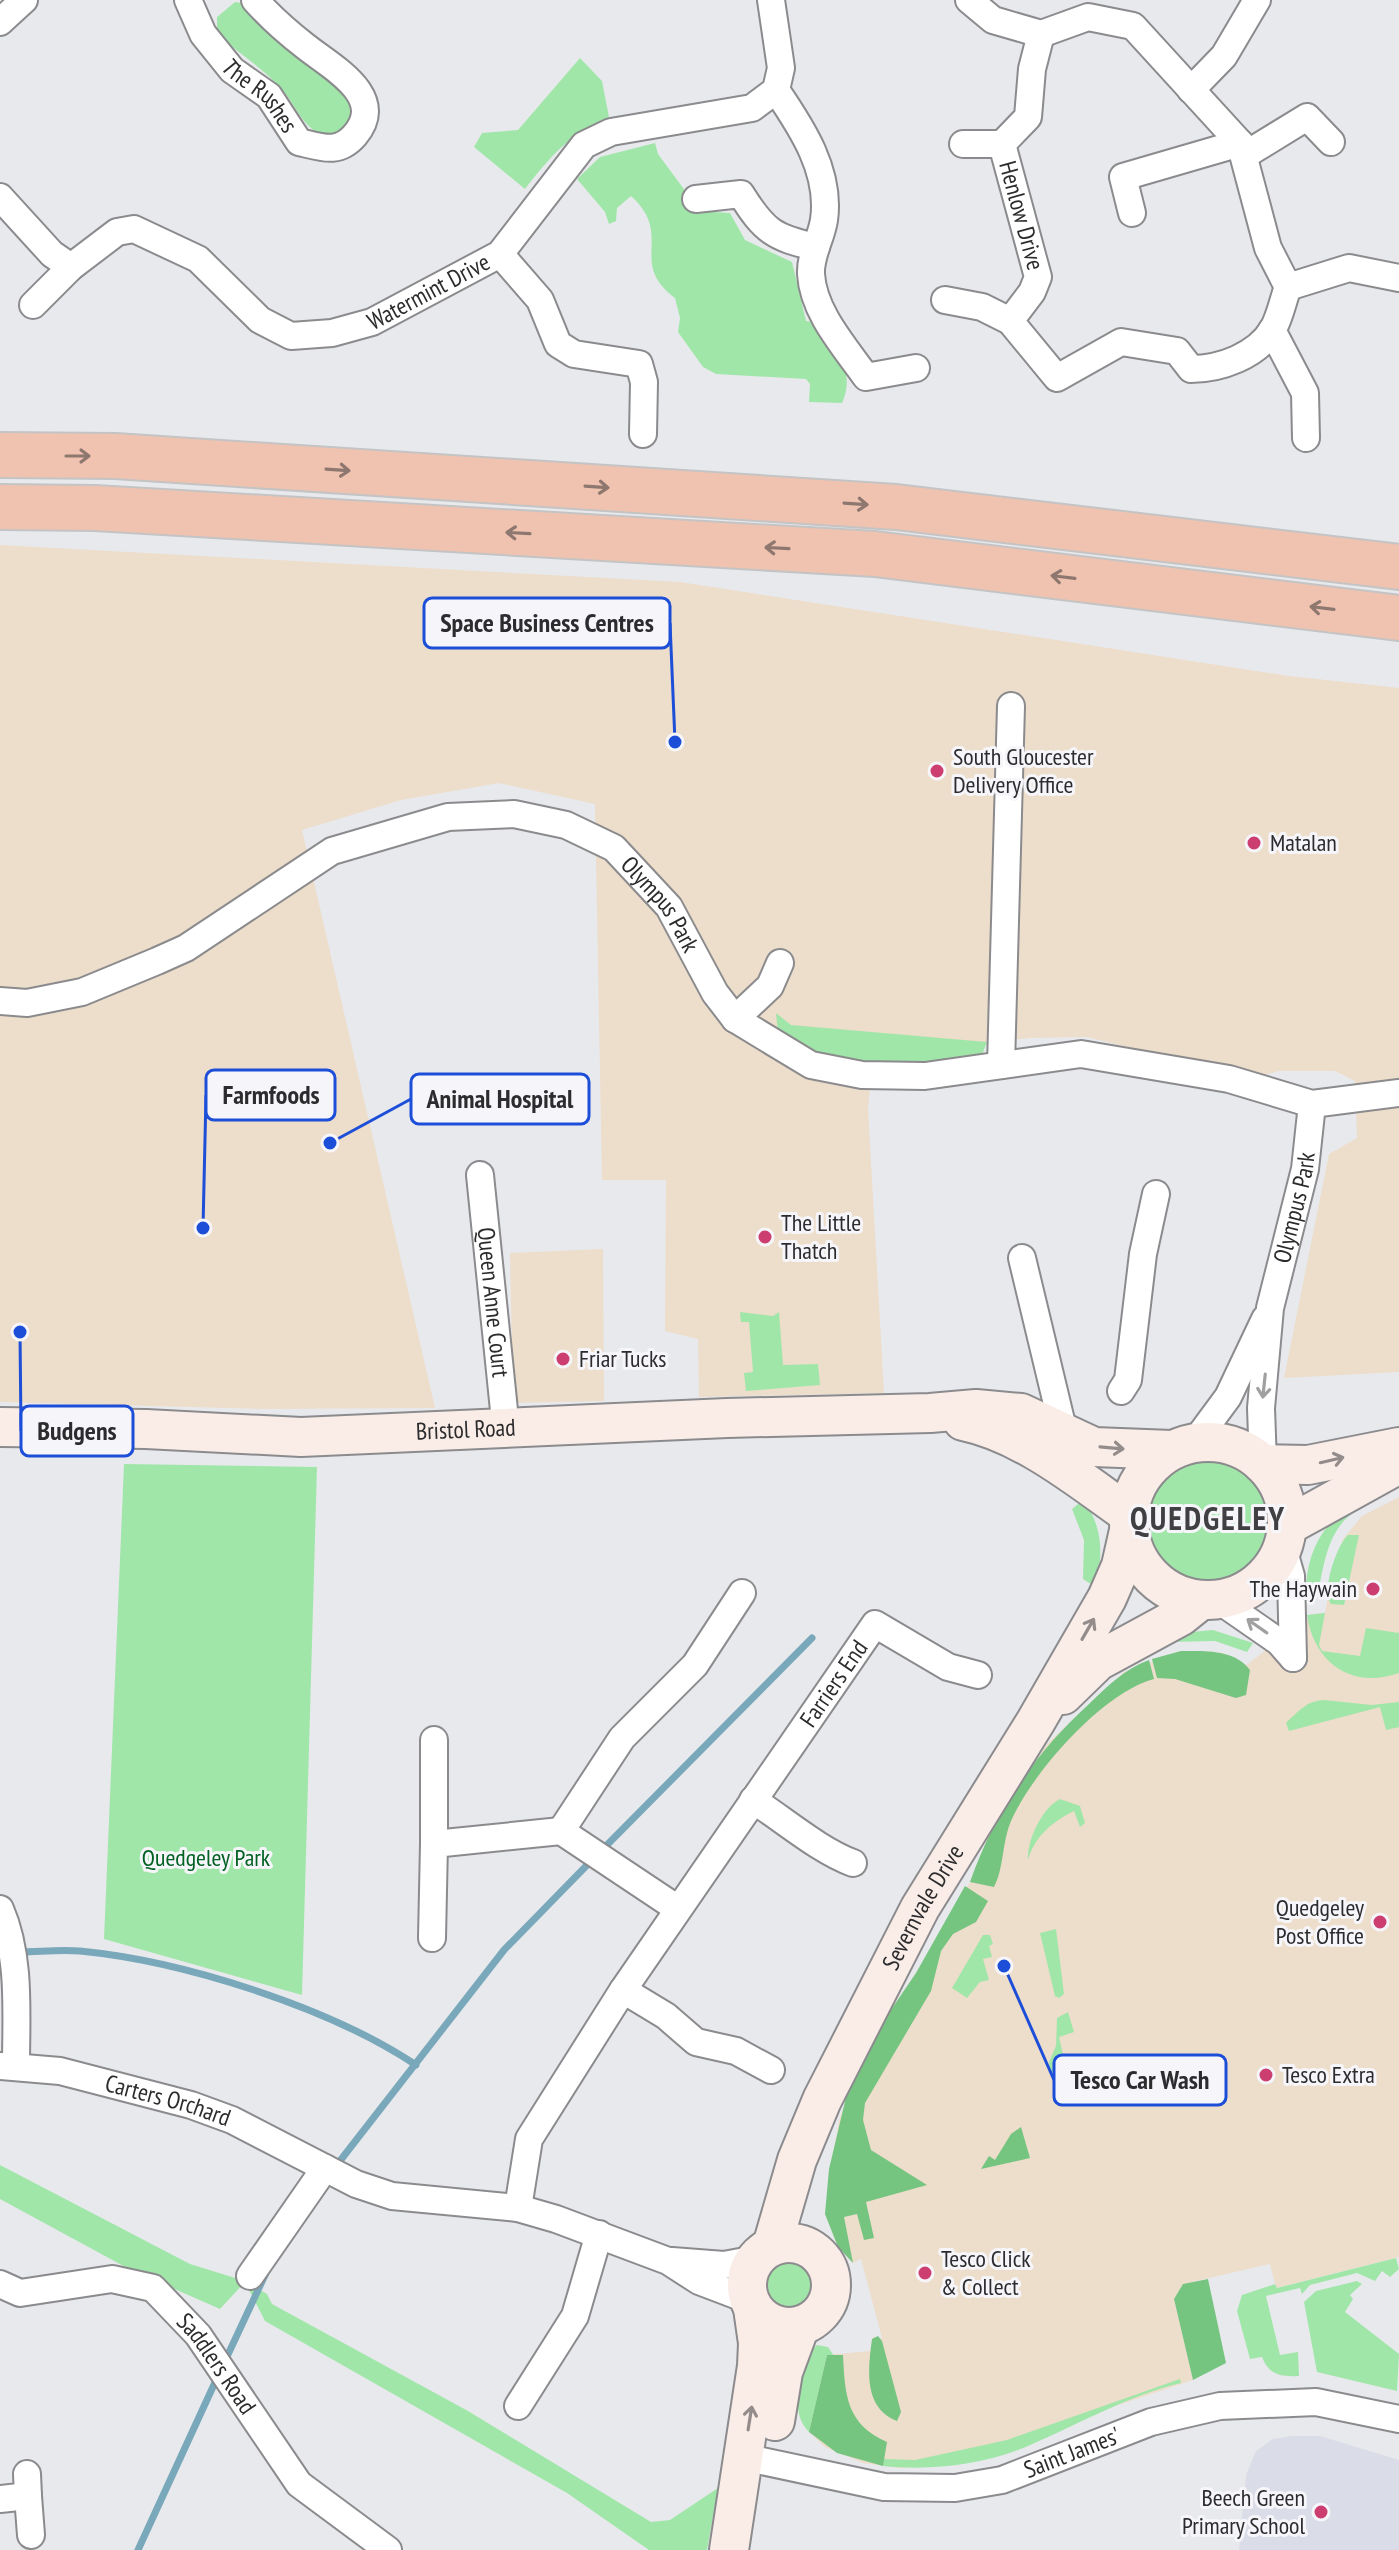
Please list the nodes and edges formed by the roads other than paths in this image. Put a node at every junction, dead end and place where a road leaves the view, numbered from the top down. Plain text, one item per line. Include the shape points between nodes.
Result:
1 (24, 0) edge
2 (255, 0) edge
3 (771, 0) edge
4 (969, 0) edge
5 (1257, 0) edge
6 (192, 1) edge
7 (0, 22) edge
8 (1041, 34) junction
9 (776, 90) junction
10 (1191, 90) junction
11 (1331, 142) dead end
12 (963, 144) dead end
13 (1002, 144) junction
14 (1242, 149) junction
15 (0, 197) edge
16 (696, 199) dead end
17 (1132, 213) dead end
18 (816, 247) junction
19 (500, 254) junction
20 (71, 267) junction
21 (1399, 278) edge
22 (1288, 287) junction
23 (945, 300) dead end
24 (33, 305) dead end
25 (1010, 321) junction
26 (1272, 330) junction
27 (916, 368) dead end
28 (643, 434) dead end
29 (1306, 438) dead end
30 (0, 455) edge
31 (0, 507) edge
32 (1399, 567) edge
33 (1399, 618) edge
34 (1011, 706) dead end
35 (780, 963) dead end
36 (0, 1001) edge
37 (735, 1019) junction
38 (1001, 1065) junction
39 (1399, 1093) edge
40 (1312, 1104) junction
41 (480, 1175) dead end
42 (1156, 1194) dead end
43 (1022, 1258) dead end
44 (1270, 1308) junction
45 (1121, 1391) dead end
46 (930, 1413) junction
47 (0, 1427) edge
48 (506, 1430) junction
49 (1064, 1433) junction
50 (1183, 1447) junction
51 (1399, 1447) edge
52 (1263, 1464) junction
53 (1399, 1464) edge
54 (1130, 1521) junction
55 (1285, 1537) junction
56 (742, 1593) dead end
57 (1209, 1599) junction
58 (978, 1675) dead end
59 (1036, 1721) junction
60 (434, 1740) dead end
61 (753, 1800) junction
62 (561, 1831) junction
63 (434, 1844) junction
64 (853, 1863) dead end
65 (0, 1909) edge
66 (678, 1909) junction
67 (432, 1938) dead end
68 (623, 1990) junction
69 (8, 2066) edge
70 (771, 2070) dead end
71 (822, 2100) junction
72 (325, 2168) junction
73 (518, 2208) junction
74 (599, 2234) junction
75 (814, 2251) junction
76 (764, 2252) junction
77 (668, 2261) junction
78 (250, 2276) dead end
79 (0, 2284) edge
80 (751, 2304) junction
81 (800, 2326) junction
82 (518, 2406) dead end
83 (1399, 2419) edge
84 (756, 2459) junction
85 (0, 2499) edge
86 (31, 2535) dead end
87 (388, 2550) edge
88 (729, 2550) edge
89 (754, 2550) edge

1 - 7 street
2 - 6 street, The Rushes via 273,20 347,75 361,95 365,114 348,144 336,150 299,142 269,96 232,70 203,34
3 - 9 street via 781,68
4 - 8 street via 993,20
5 - 10 street via 1224,56
8 - 10 street via 1088,17 1133,26
8 - 13 street, Henlow Drive via 1028,117
9 - 18 street via 803,129 821,175 825,216
9 - 19 street, Watermint Drive via 752,108 611,132 584,145
10 - 14 street
11 - 14 street via 1307,117
12 - 13 street
13 - 25 street, Henlow Drive via 1038,277
14 - 17 street via 1123,177
14 - 22 street via 1255,209
15 - 20 street via 52,254
16 - 18 street via 741,194 767,230 785,241
18 - 27 street via 811,276 821,312 866,377
19 - 20 street, Watermint Drive via 372,322 332,333 291,336 260,320 198,259 134,229 117,232
19 - 28 street via 540,300 558,344 574,354 639,364
20 - 24 street, Watermint Drive
21 - 22 street via 1349,268
22 - 26 street
23 - 25 street via 982,307
25 - 26 street via 1054,389 1121,342 1177,351 1191,369 1216,369 1252,350
26 - 29 street via 1305,393
30 -> 32 highway via 115,456 896,507
33 -> 31 highway via 875,554 95,508
34 - 38 street
35 - 37 street via 770,986
36 - 37 street, Olympus Park via 27,1003 82,992 186,948 332,851 448,817 514,814 566,825 614,848 669,907 715,993
37 - 38 street, Olympus Park via 811,1065 862,1075 925,1076
38 - 40 street, Olympus Park via 1081,1054 1229,1079
39 - 40 street, Olympus Park
40 - 44 street, Olympus Park via 1305,1169
41 - 48 street, Queen Anne Court
42 - 45 street via 1128,1380
43 - 49 street
44 - 50 street, Olympus Park via 1228,1397
44 -> 52 street, Olympus Park via 1261,1408
46 - 48 main road, Bristol Road
46 - 49 main road, Bristol Road via 1011,1411
46 - 54 main road, Bristol Road via 1002,1432 1078,1478
47 - 48 main road, Bristol Road via 301,1437
49 -> 50 main road, Bristol Road via 1094,1447
50 - 52 main road via 1229,1444
50 - 54 main road via 1142,1478
52 -> 51 main road via 1308,1465
52 - 55 main road via 1279,1486
53 - 55 main road
54 - 57 main road via 1138,1556 1153,1577 1182,1595
59 -> 54 main road, Severnvale Drive via 1107,1598 1121,1566
55 - 57 main road via 1267,1574 1249,1589
55 -> 57 street via 1293,1658 1279,1642
56 - 62 street via 695,1665 622,1738
57 - 59 main road, Severnvale Drive via 1098,1661
58 - 61 street, Farriers End via 948,1667 875,1624
59 - 71 main road, Severnvale Drive via 920,1908
60 - 63 street
61 - 64 street via 829,1854
61 - 66 street, Farriers End
62 - 63 street
62 - 66 street
63 - 67 street
65 - 69 street via 13,1952
66 - 68 street, Farriers End
68 - 70 street via 696,2042 736,2051
68 - 73 street, Farriers End via 529,2139
69 - 72 street, Carters Orchard via 92,2078 191,2105
71 - 75 main road, Severnvale Drive via 807,2203
71 - 76 main road, Severnvale Drive
72 - 73 street, Carters Orchard via 392,2196
72 - 78 street
73 - 74 street, Carters Orchard
74 - 77 street, Carters Orchard
74 - 82 street via 575,2316
75 - 76 main road via 801,2244
75 - 81 main road via 829,2274 831,2289 819,2314
76 - 77 street, Carters Orchard via 724,2265
76 - 80 main road via 748,2271
77 - 80 street, Carters Orchard
79 - 87 street, Saddlers Road via 20,2293 112,2279 153,2288 198,2335 299,2484
80 - 81 main road via 776,2325
84 -> 80 main road via 758,2343
81 - 84 main road
83 - 84 street, Saint James' via 1304,2401 1220,2406 1151,2422 1002,2480 955,2488 884,2487
84 - 88 main road
84 - 89 main road
85 - 86 street via 28,2485

